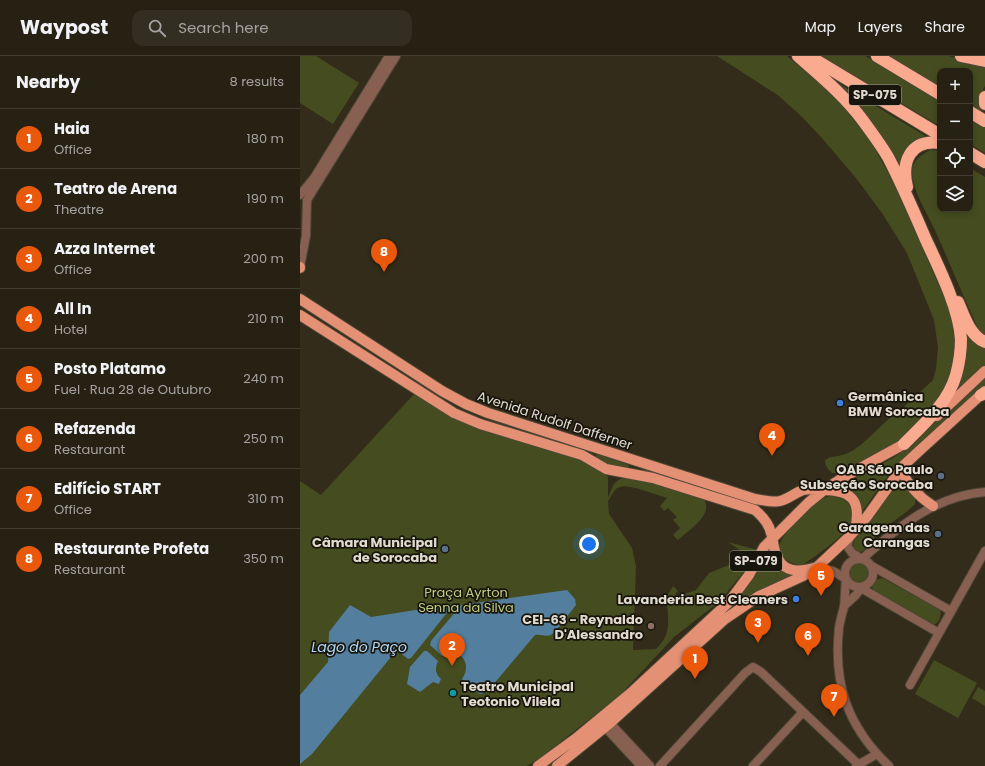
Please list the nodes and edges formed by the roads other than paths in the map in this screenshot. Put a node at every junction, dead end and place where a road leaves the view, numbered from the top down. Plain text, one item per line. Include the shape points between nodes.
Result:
1 (389, 56) edge
2 (396, 56) edge
3 (798, 56) edge
4 (810, 56) edge
5 (878, 56) edge
6 (960, 56) edge
7 (985, 61) edge
8 (386, 67) junction
9 (937, 92) edge
10 (985, 96) edge
11 (985, 104) edge
12 (973, 114) edge
13 (985, 121) edge
14 (937, 133) edge
15 (937, 143) edge
16 (973, 156) edge
17 (984, 162) edge
18 (300, 195) edge
19 (300, 223) edge
20 (306, 231) junction
21 (300, 268) edge
22 (300, 299) edge
23 (300, 315) edge
24 (985, 342) edge
25 (985, 371) edge
26 (984, 393) edge
27 (904, 444) junction
28 (600, 449) junction
29 (633, 460) junction
30 (596, 464) junction
31 (901, 470) junction
32 (624, 473) junction
33 (824, 490) junction
34 (985, 492) edge
35 (933, 506) junction
36 (852, 533) junction
37 (773, 544) junction
38 (985, 551) edge
39 (861, 558) junction
40 (872, 566) junction
41 (817, 567) junction
42 (846, 579) junction
43 (861, 588) junction
44 (844, 606) junction
45 (951, 611) junction
46 (939, 633) junction
47 (910, 685) dead end
48 (802, 713) junction
49 (608, 725) junction
50 (877, 754) junction
51 (538, 766) edge
52 (557, 766) edge
53 (642, 766) edge
54 (650, 766) edge
55 (660, 766) edge
56 (753, 766) edge
57 (858, 766) edge
58 (889, 766) edge

1 - 8 street
2 - 8 street
3 - 27 highway via 833,86 864,121 887,156 955,310 961,339 960,359 951,389 927,421
4 - 14 highway, SP-075
5 - 9 highway, SP-075
6 - 7 highway
8 - 18 street via 314,178
8 - 20 street via 307,200
10 - 11 highway
12 - 13 highway
15 - 24 highway via 928,142 915,148 904,169 906,187 968,324
16 - 17 highway
19 - 20 street
20 - 21 street
22 - 28 main road, Avenida Rudolf Dafferner via 466,404
23 - 30 main road, Avenida Rudolf Dafferner via 454,414 582,455
25 - 27 main road, SP-079
26 - 31 main road, SP-079
27 - 33 main road, SP-079
28 - 29 main road, Avenida Rudolf Dafferner
28 - 30 main road via 590,455
29 - 32 main road via 631,469
29 - 33 main road, Avenida Rudolf Dafferner via 756,499 780,501 804,490
30 - 32 main road, Avenida Rudolf Dafferner
31 - 35 main road via 911,486
31 - 36 main road, SP-079
32 - 37 main road, Avenida Rudolf Dafferner via 653,478 756,510 762,515 771,532
33 - 36 main road, Avenida Rudolf Dafferner via 840,491 854,501 858,518
33 - 37 main road, SP-079 via 794,517
34 - 35 street via 955,497
35 - 39 street via 905,523
36 - 39 street via 847,546 852,553
36 - 41 main road, SP-079
37 - 41 main road, Avenida Rudolf Dafferner via 783,566 795,571
37 - 51 main road, SP-079 via 764,547 729,602 633,691
38 - 45 street
39 - 40 street
39 - 42 street via 848,563
40 - 43 street via 872,580
40 - 45 street
41 - 42 street via 833,571
41 - 49 main road, SP-079 via 759,596 725,619
42 - 43 street via 851,585
42 - 44 street
43 - 44 street
43 - 46 street
44 - 50 street via 839,626 838,675 845,702 855,724
45 - 46 street
46 - 47 street
48 - 55 street via 761,672 750,668
48 - 56 street
48 - 57 street
49 - 52 main road, SP-079
49 - 53 street
49 - 54 street
50 - 57 street
50 - 58 street

